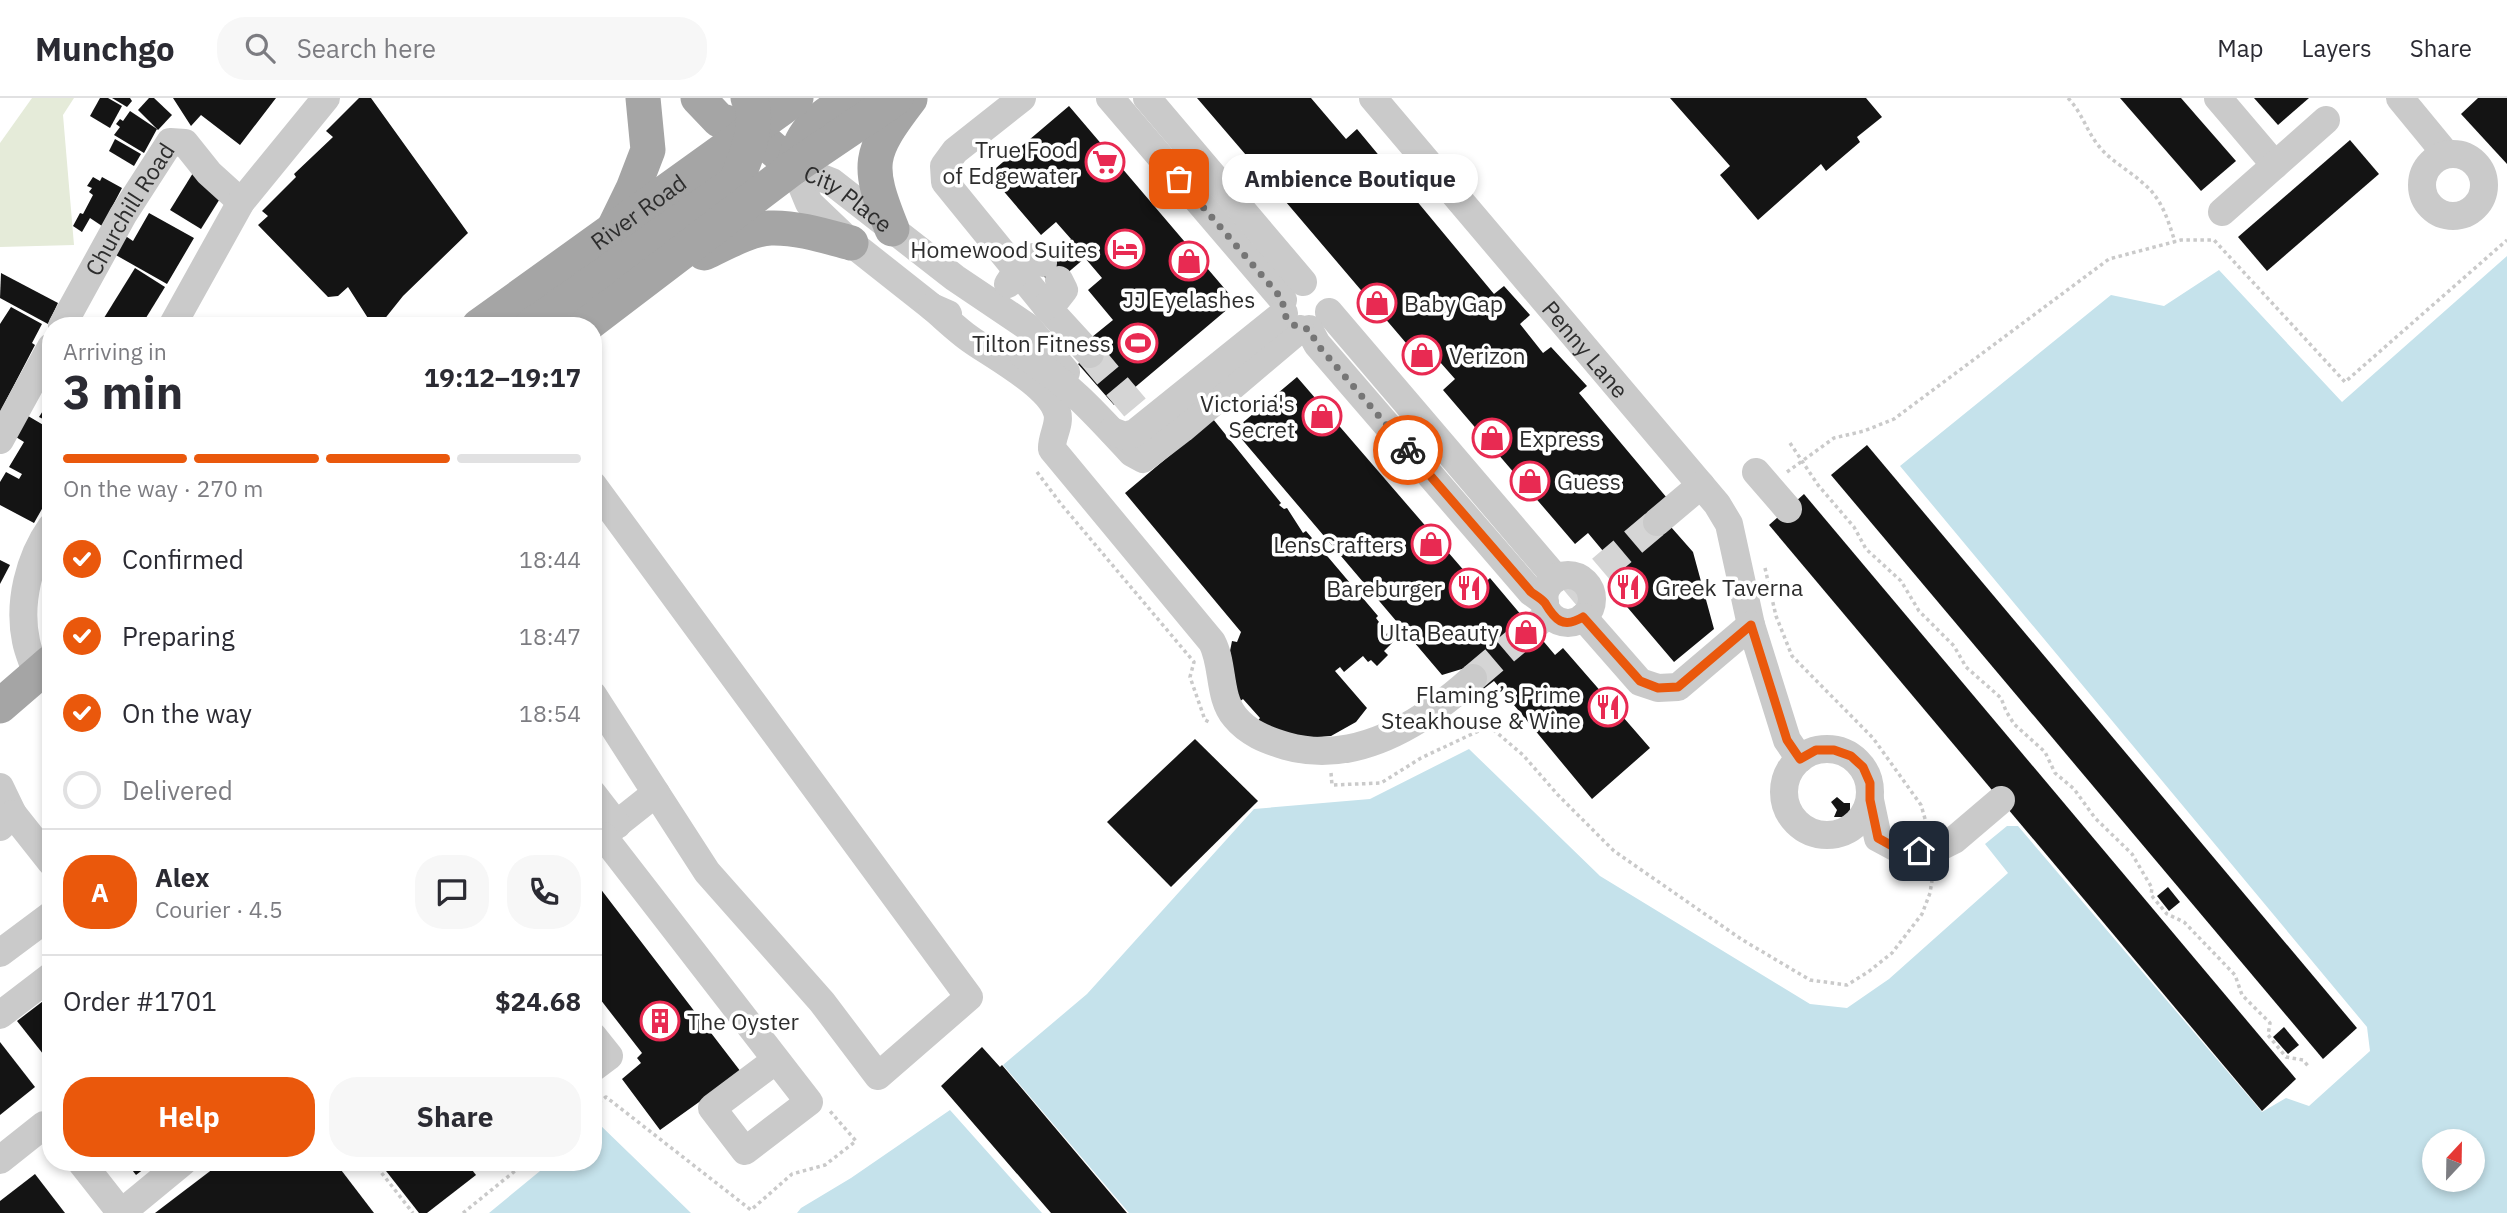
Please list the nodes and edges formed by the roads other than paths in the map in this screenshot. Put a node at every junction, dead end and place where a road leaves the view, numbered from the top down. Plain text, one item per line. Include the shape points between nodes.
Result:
1 (643, 98) edge
2 (698, 98) edge
3 (796, 98) edge
4 (850, 98) edge
5 (896, 98) edge
6 (911, 98) edge
7 (1022, 98) edge
8 (1110, 98) edge
9 (1147, 98) edge
10 (1373, 98) edge
11 (2218, 98) edge
12 (2400, 98) edge
13 (323, 99) edge
14 (750, 114) edge
15 (2326, 120) dead end
16 (2446, 154) dead end
17 (2275, 165) junction
18 (794, 167) junction
19 (241, 202) junction
20 (2222, 212) dead end
21 (614, 229) junction
22 (892, 229) junction
23 (851, 243) junction
24 (1040, 271) junction
25 (650, 278) junction
26 (955, 278) junction
27 (1046, 306) junction
28 (932, 307) junction
29 (1301, 311) junction
30 (67, 317) edge
31 (177, 317) edge
32 (492, 317) edge
33 (544, 317) edge
34 (597, 317) edge
35 (1090, 354) tunnel mouth
36 (42, 363) edge
37 (1081, 397) junction
38 (0, 440) edge
39 (1756, 472) dead end
40 (1701, 485) junction
41 (602, 497) edge
42 (1788, 509) dead end
43 (1657, 522) tunnel mouth
44 (42, 539) edge
45 (1551, 590) junction
46 (1583, 617) junction
47 (1751, 625) junction
48 (42, 664) edge
49 (42, 669) edge
50 (1473, 678) tunnel mouth
51 (602, 709) edge
52 (1, 711) edge
53 (1800, 759) junction
54 (0, 786) edge
55 (656, 793) junction
56 (1870, 800) junction
57 (2001, 800) dead end
58 (7, 820) edge
59 (604, 835) edge
60 (1835, 835) junction
61 (1878, 838) junction
62 (42, 853) edge
63 (42, 922) edge
64 (0, 953) edge
65 (42, 983) edge
66 (0, 1015) edge
67 (602, 1047) edge
68 (776, 1060) dead end
69 (602, 1061) edge
70 (42, 1127) edge
71 (0, 1160) edge
72 (88, 1171) edge
73 (172, 1171) edge
74 (121, 1213) edge

1 - 21 main road via 648,150
2 - 14 main road via 719,120
3 - 14 main road, River Road
4 - 18 main road via 803,136
5 - 18 main road
6 - 22 main road via 881,139 874,166 877,191
7 - 24 street via 955,151 944,166 946,182
8 - 29 street
9 - 29 street
10 - 40 street, Penny Lane
11 - 17 street
12 - 16 street
13 - 19 street
14 - 18 main road
14 - 21 main road, River Road
14 - 33 main road via 742,170 733,184
15 - 17 street
17 - 20 street
18 - 22 street, City Place via 832,182
18 - 23 street, City Place via 808,203
18 - 25 main road
19 - 30 street, Churchill Road via 185,143 170,142
19 - 31 street
21 - 32 main road, River Road
22 - 26 street, City Place
23 - 25 main road via 769,228 739,236
23 - 28 street, City Place
24 - 26 street via 1009,284 986,287
24 - 27 street
24 - 27 street via 1064,290
25 - 34 main road
26 - 28 street
26 - 37 street, City Place via 1028,327
27 - 35 street
28 - 37 street, City Place via 972,324 1043,367
28 - 50 street via 1021,372 1057,411 1052,449 1212,642 1227,705 1251,732 1296,749 1349,750 1381,741 1444,704
29 - 37 street, City Place via 1182,429 1143,459 1132,453
29 - 45 street
36 - 38 street
39 - 42 street
40 - 43 street
40 - 47 street, Penny Lane via 1729,524
41 - 55 street via 969,997 878,1076 822,1002 707,872
44 - 48 street via 24,598 26,641
45 - 46 street via 1547,609 1556,619 1570,622
45 - 46 street via 1572,575 1586,583 1592,604
46 - 47 street via 1640,681 1658,688 1678,687
47 - 53 street via 1787,740
49 - 52 main road
51 - 55 street
53 - 56 street via 1816,750 1851,756 1870,783
53 - 60 street via 1788,774 1787,806 1793,819 1805,828
54 - 58 street
55 - 59 street
56 - 60 street via 1851,828
56 - 61 street
57 - 61 street via 1954,841 1934,850 1903,852
58 - 62 street
59 - 68 street
60 - 61 street
63 - 64 street
65 - 66 street
67 - 69 street via 609,1056
70 - 71 street
72 - 74 street
73 - 74 street

